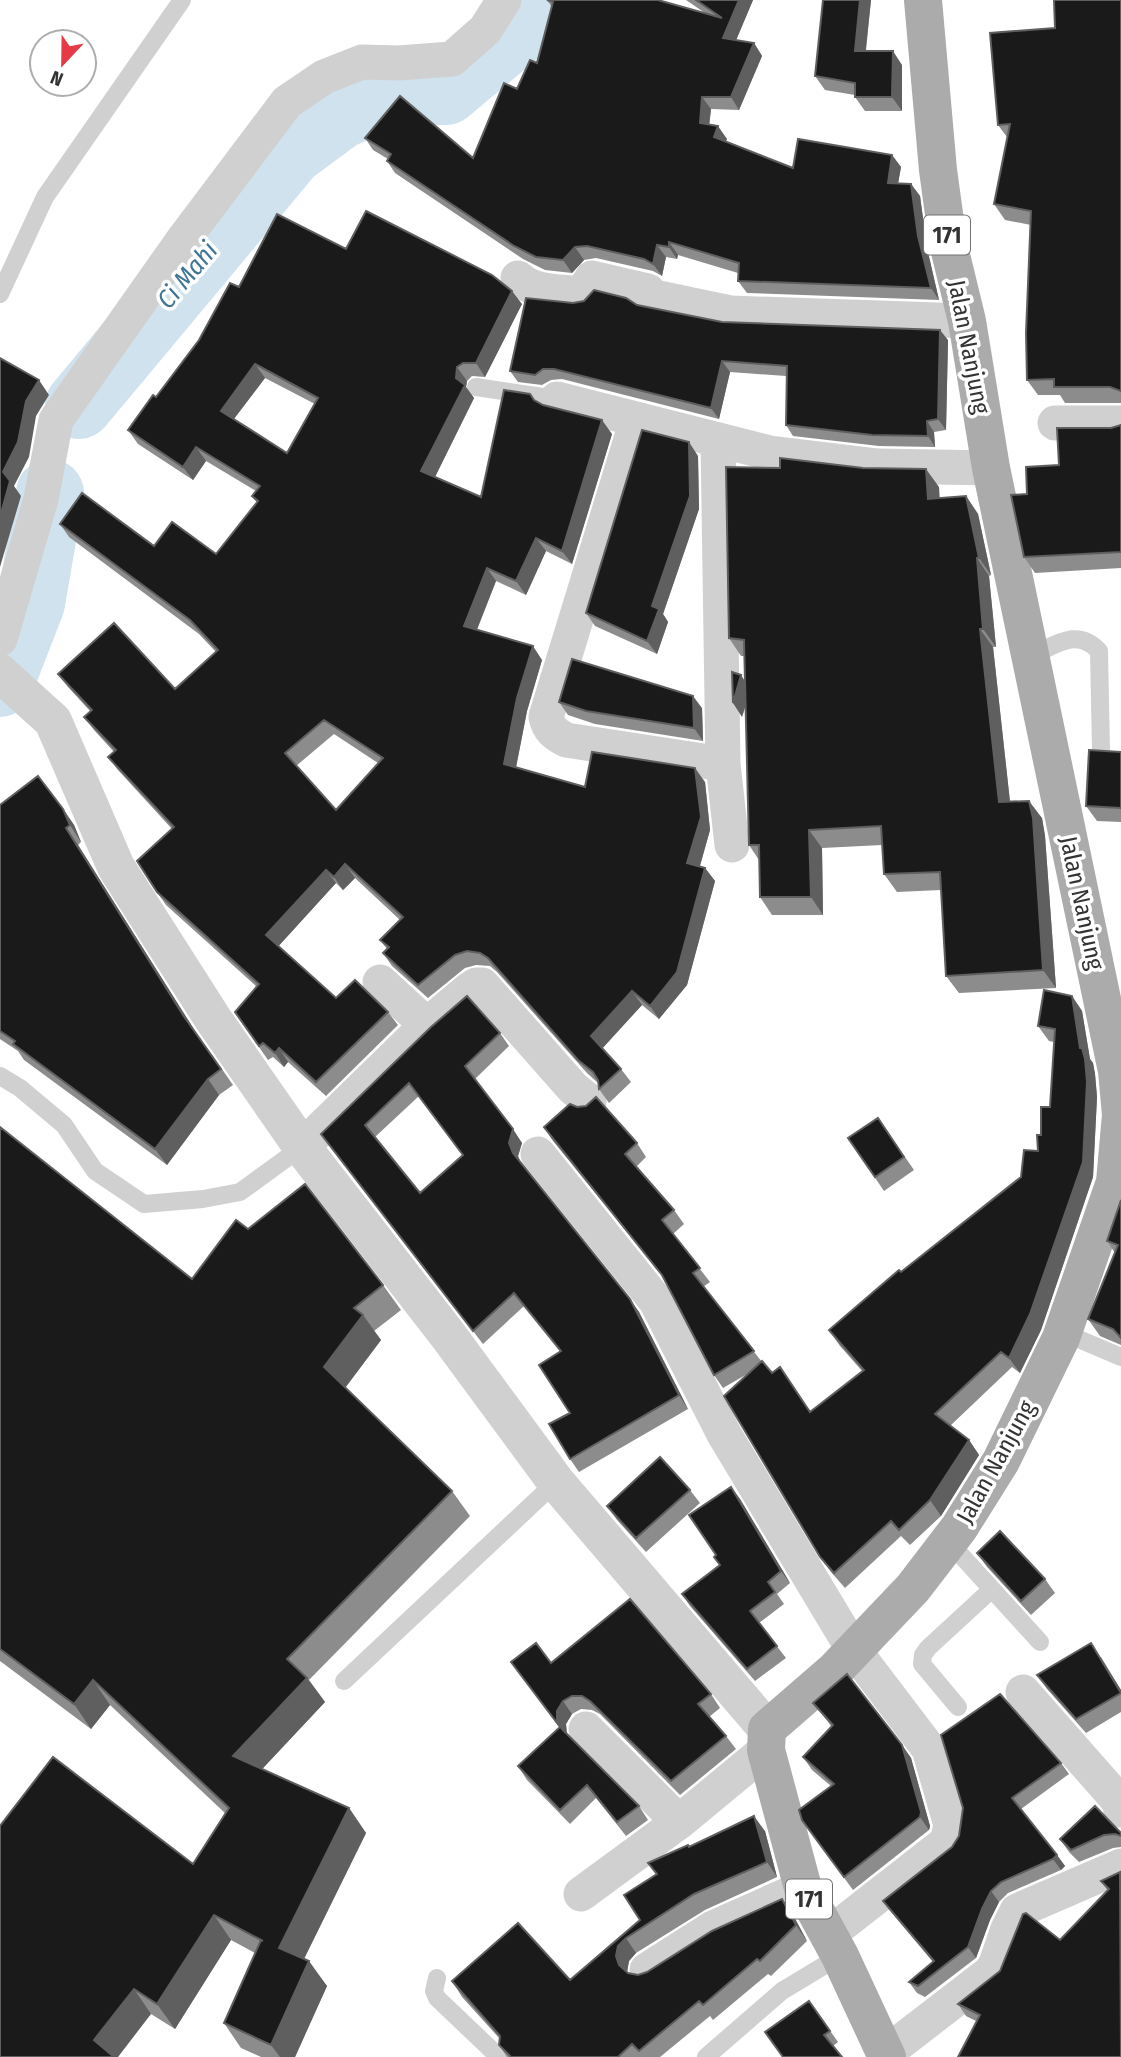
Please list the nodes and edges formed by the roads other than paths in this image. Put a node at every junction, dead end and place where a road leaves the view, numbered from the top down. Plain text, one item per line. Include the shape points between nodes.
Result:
1 (182, 0) edge
2 (504, 0) edge
3 (923, 0) edge
4 (518, 278) dead end
5 (0, 294) edge
6 (967, 321) junction
7 (475, 387) dead end
8 (557, 399) joint
9 (637, 420) junction
10 (1055, 422) dead end
11 (1121, 423) edge
12 (718, 441) junction
13 (991, 468) junction
14 (0, 639) edge
15 (1031, 656) junction
16 (0, 673) edge
17 (1101, 751) edge
18 (723, 764) junction
19 (732, 845) dead end
20 (380, 982) dead end
21 (427, 1025) junction
22 (1119, 1068) edge
23 (0, 1076) edge
24 (589, 1101) edge
25 (1121, 1115) edge
26 (302, 1147) junction
27 (538, 1154) dead end
28 (1062, 1332) junction
29 (1121, 1357) edge
30 (556, 1482) junction
31 (949, 1542) junction
32 (992, 1588) junction
33 (1040, 1642) dead end
34 (853, 1649) junction
35 (344, 1681) dead end
36 (1023, 1692) dead end
37 (958, 1707) dead end
38 (586, 1729) dead end
39 (766, 1740) junction
40 (1120, 1803) edge
41 (679, 1822) junction
42 (1121, 1866) edge
43 (803, 1888) junction
44 (582, 1894) dead end
45 (834, 1945) junction
46 (648, 1970) edge
47 (437, 1978) dead end
48 (887, 2055) edge
49 (499, 2057) edge
50 (706, 2057) edge

1 - 5 lane via 45,197
2 - 14 street via 485,30 452,59 362,62 324,77 287,102 56,419 41,499
3 - 6 main road, Jalan Nanjung / 171 via 939,183
4 - 6 street via 537,289 582,294 592,278 730,313
6 - 13 main road, Jalan Nanjung / 171
7 - 8 lane
8 - 9 street
9 - 12 street
9 - 18 street via 546,717 548,725 566,740
10 - 11 street
12 - 13 street via 770,453 878,466
12 - 18 street
13 - 15 main road, Jalan Nanjung / 171
15 - 17 lane via 1077,637 1090,641 1099,651
15 - 22 main road, Jalan Nanjung / 171
16 - 26 street via 53,721 116,867
18 - 19 street
20 - 21 street
21 - 24 street via 470,989 482,985
21 - 26 street
22 - 25 main road, Jalan Nanjung / 171
23 - 26 lane via 64,1125 95,1171 144,1204 240,1192
25 - 28 main road, Jalan Nanjung / 171 via 1115,1182
26 - 30 street
27 - 34 street via 656,1301 724,1434
28 - 29 lane
28 - 31 main road, Jalan Nanjung / 171 via 1001,1461
30 - 35 lane
30 - 39 street
31 - 32 lane
31 - 34 main road, Jalan Nanjung / 171 via 913,1588
32 - 33 lane
32 - 37 lane via 923,1655 922,1664
34 - 39 main road, Jalan Nanjung / 171
34 - 45 street via 929,1749 951,1825 947,1842
36 - 40 street
38 - 41 street
39 - 41 street
39 - 43 main road, 171
41 - 44 street
42 - 48 street via 1017,1911 991,1972
43 - 45 main road, 171
43 - 46 street via 713,1928
45 - 48 main road, 171
45 - 50 lane
47 - 49 lane via 437,1998

